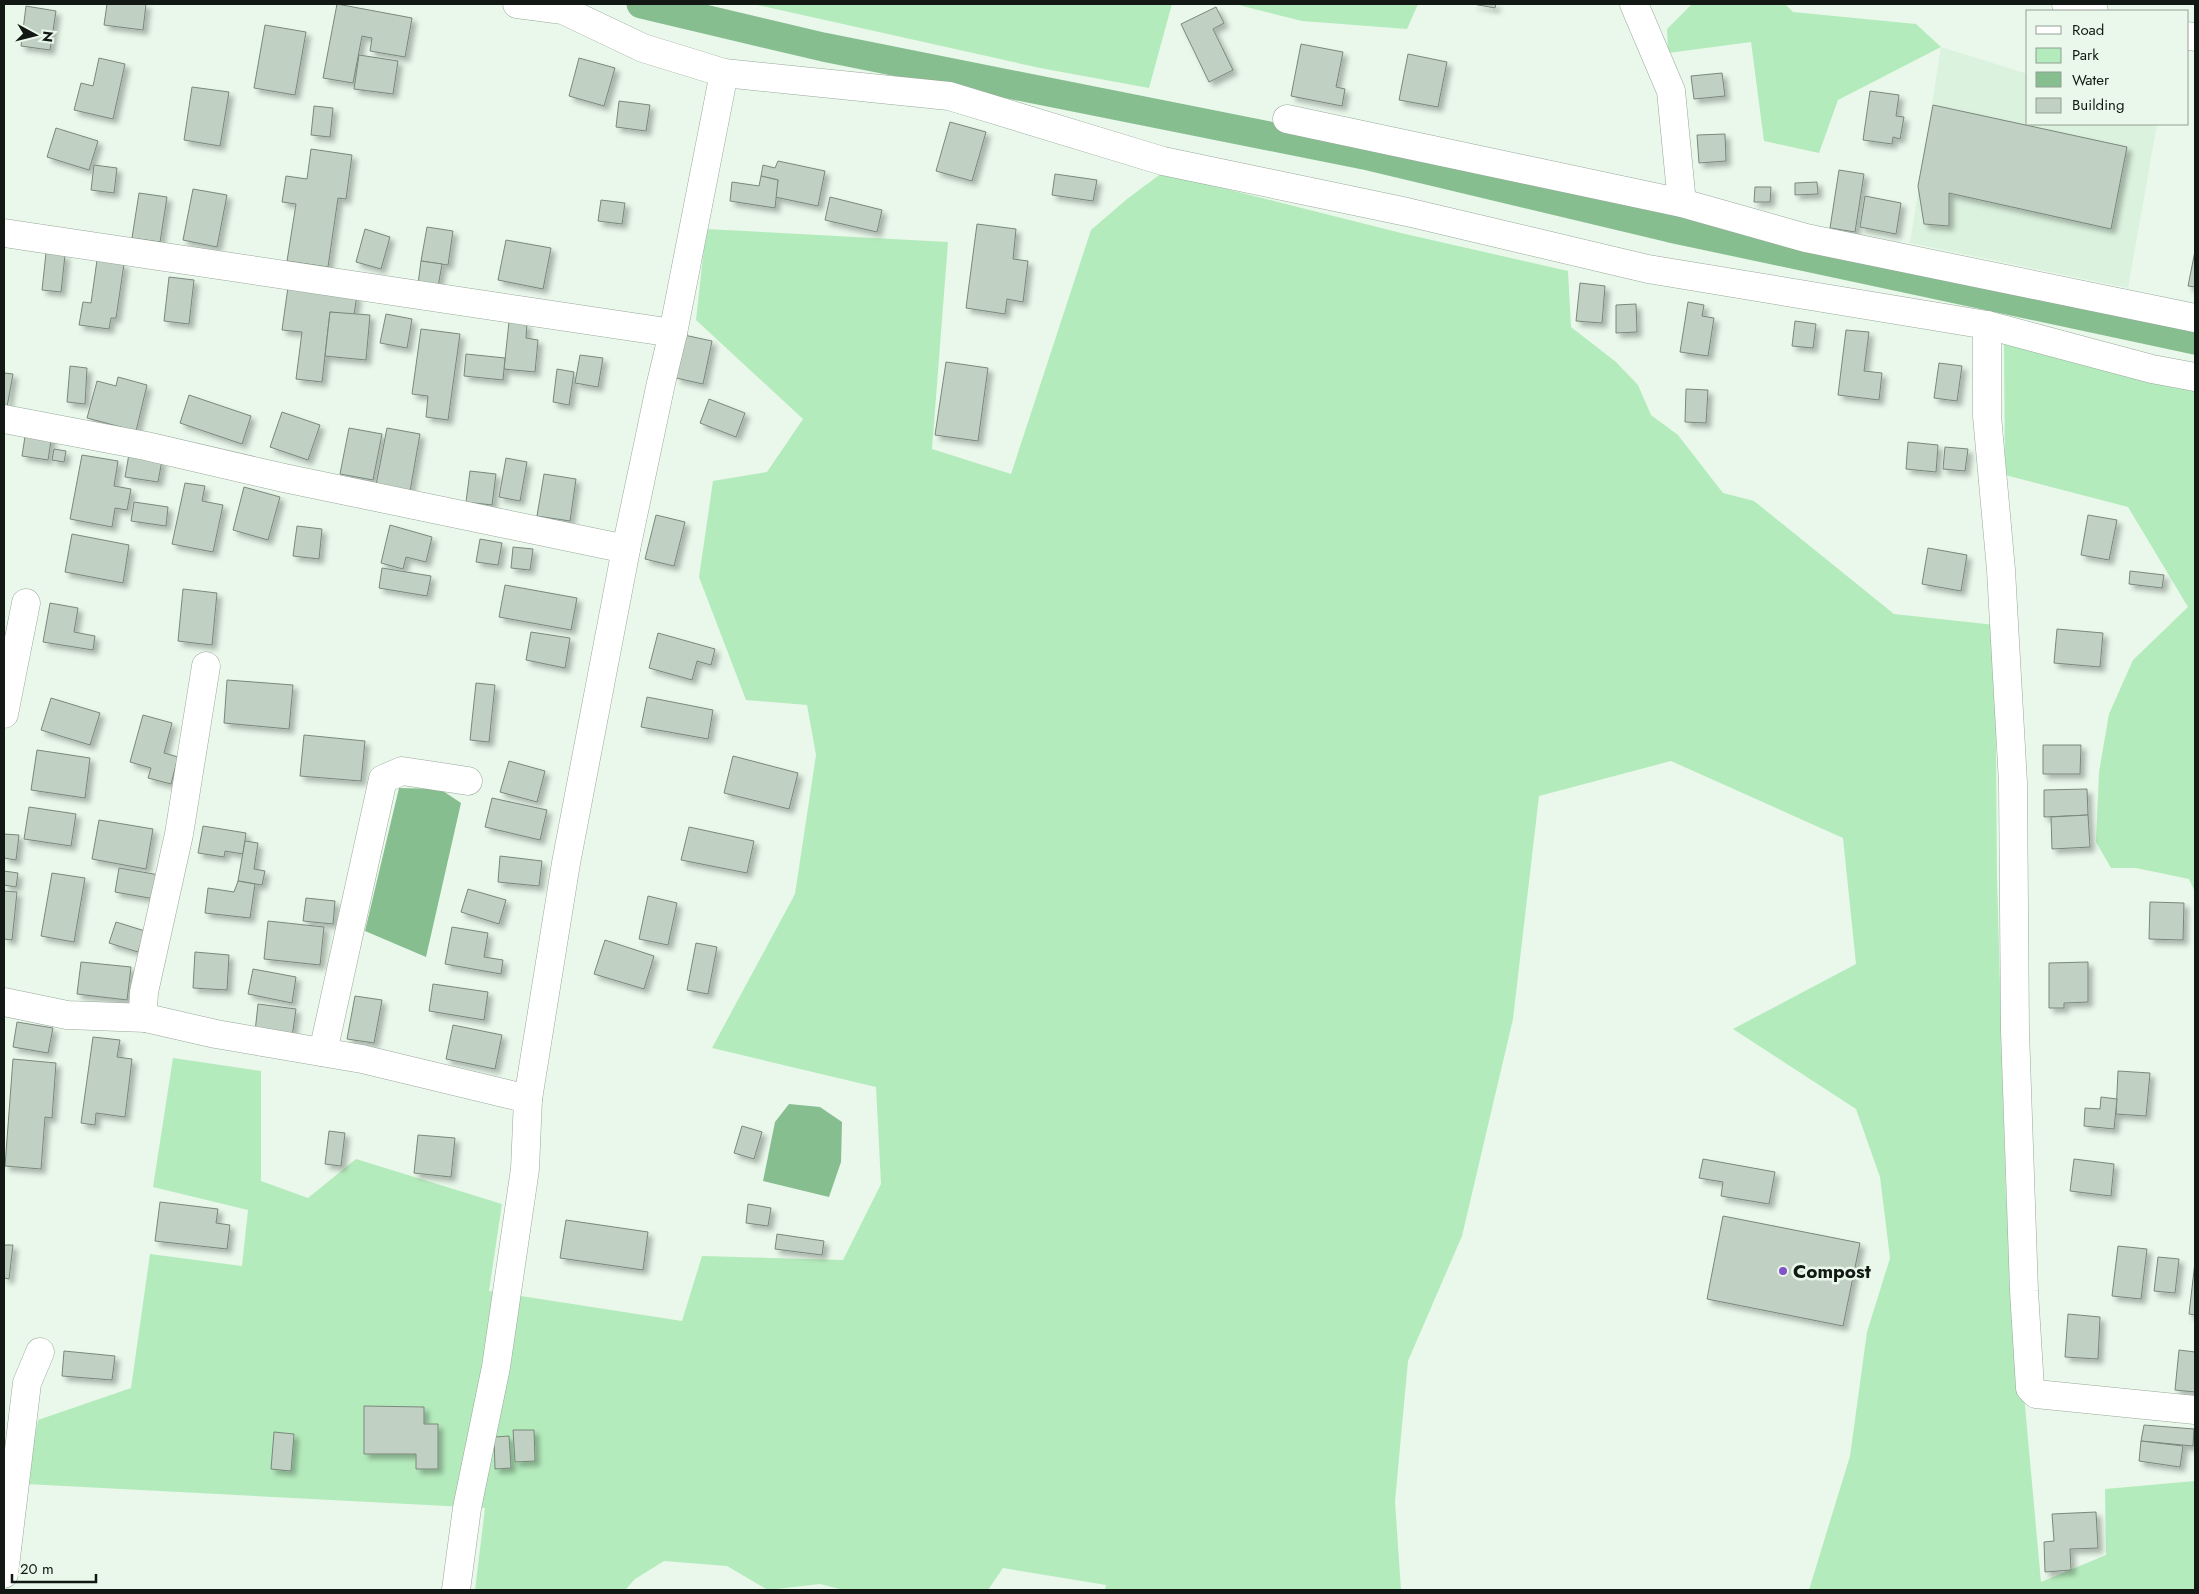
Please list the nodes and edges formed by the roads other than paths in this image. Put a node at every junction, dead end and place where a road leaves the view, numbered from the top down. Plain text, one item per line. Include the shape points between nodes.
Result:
1 (517, 4) edge
2 (1634, 4) edge
3 (2066, 4) edge
4 (2090, 10) edge
5 (724, 73) junction
6 (1287, 119) dead end
7 (1682, 203) junction
8 (4, 233) edge
9 (2195, 318) edge
10 (1987, 325) junction
11 (673, 333) junction
12 (2195, 377) edge
13 (4, 419) edge
14 (626, 549) junction
15 (26, 603) dead end
16 (206, 666) dead end
17 (4, 714) edge
18 (468, 781) dead end
19 (4, 1002) edge
20 (146, 1018) junction
21 (323, 1052) junction
22 (528, 1099) junction
23 (40, 1352) dead end
24 (2195, 1410) edge
25 (4, 1574) edge
26 (456, 1590) edge

1 - 5 main road via 563,10 644,48
2 - 7 main road via 1671,91
3 - 4 main road
5 - 10 main road via 949,96 1163,161 1407,212 1648,268
5 - 11 main road
6 - 7 main road
7 - 9 main road via 1806,238
8 - 11 main road
10 - 12 main road via 2152,369
10 - 24 main road via 1987,416 2001,570 2012,783 2015,1032 2030,1388 2036,1394
11 - 14 main road
13 - 14 main road via 146,446
14 - 22 main road via 566,863
15 - 17 main road
16 - 20 main road via 179,834 144,992
18 - 21 main road via 402,771 382,779
19 - 20 main road via 67,1016
20 - 21 main road via 216,1034
21 - 22 main road
22 - 26 main road via 526,1169 496,1367 467,1508
23 - 25 main road via 27,1383

